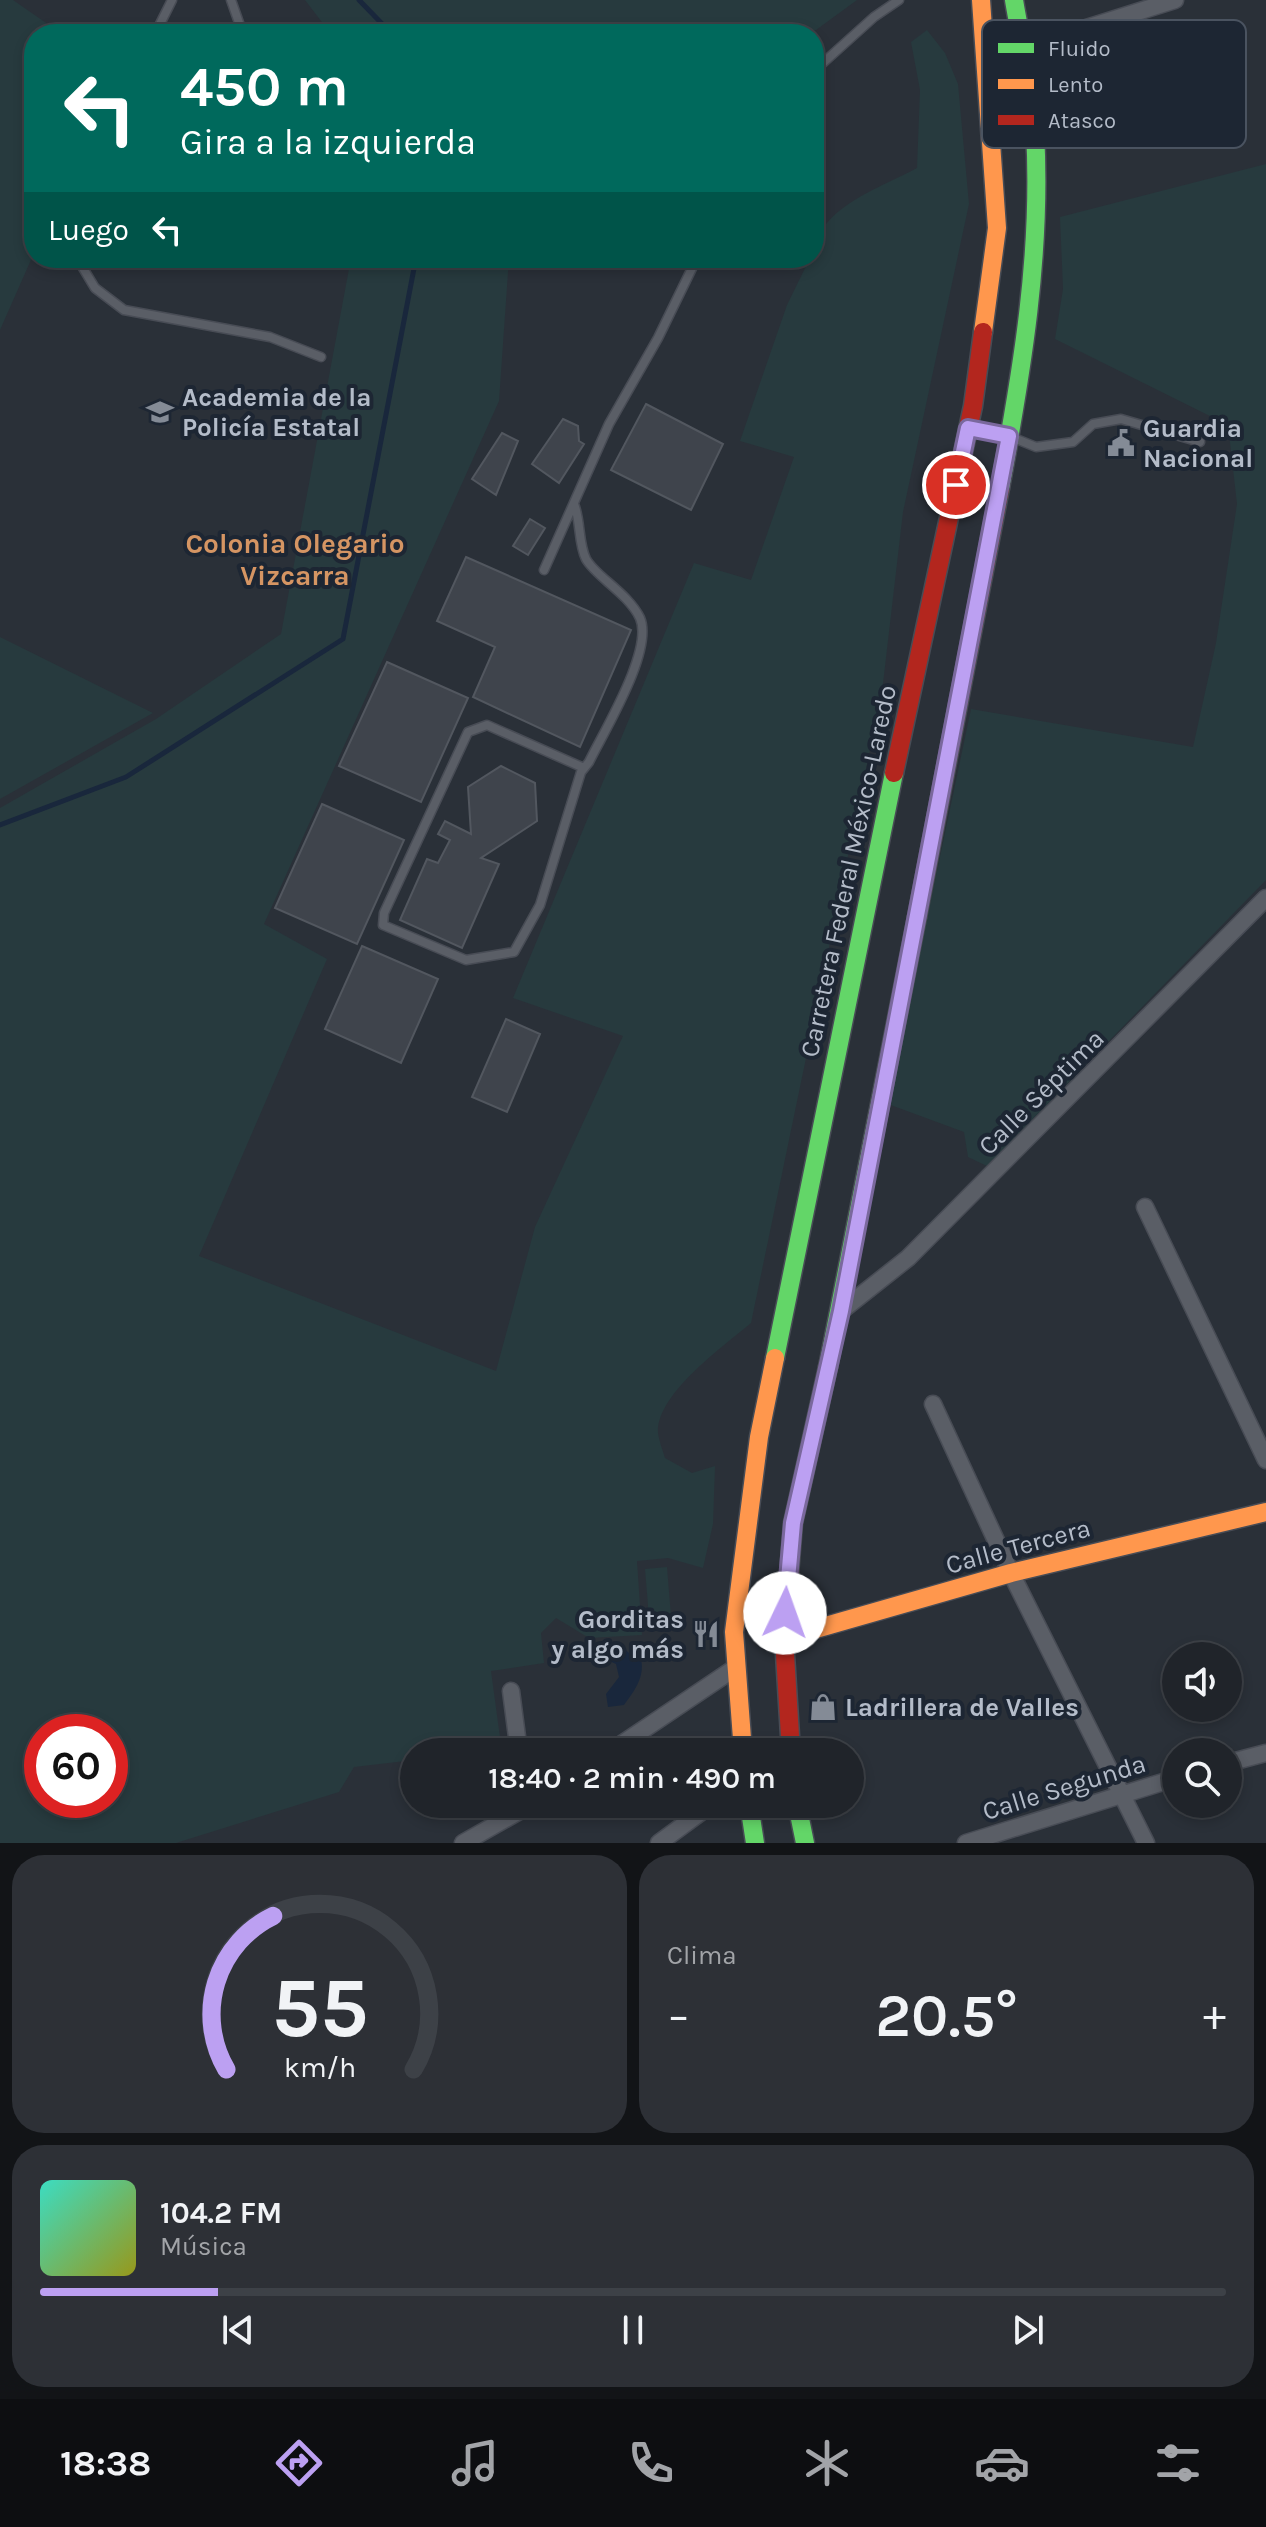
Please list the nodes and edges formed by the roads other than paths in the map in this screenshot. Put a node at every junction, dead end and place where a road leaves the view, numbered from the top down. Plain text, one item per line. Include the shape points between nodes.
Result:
1 (172, 0) edge
2 (231, 0) edge
3 (899, 0) edge
4 (974, 0) edge
5 (981, 0) edge
6 (1017, 0) edge
7 (1175, 0) edge
8 (983, 20) edge
9 (1020, 20) edge
10 (1112, 20) edge
11 (160, 24) edge
12 (239, 24) edge
13 (982, 26) edge
14 (824, 62) edge
15 (992, 148) edge
16 (1035, 148) edge
17 (83, 268) edge
18 (692, 268) edge
19 (321, 357) dead end
20 (968, 428) junction
21 (1009, 436) junction
22 (1200, 442) dead end
23 (574, 504) junction
24 (544, 570) dead end
25 (584, 768) junction
26 (1266, 898) edge
27 (1145, 1207) dead end
28 (841, 1311) junction
29 (933, 1404) dead end
30 (1266, 1460) edge
31 (1266, 1512) edge
32 (1011, 1573) junction
33 (784, 1638) junction
34 (735, 1668) junction
35 (511, 1691) dead end
36 (517, 1738) edge
37 (631, 1738) edge
38 (742, 1738) edge
39 (790, 1738) edge
40 (1266, 1753) edge
41 (1242, 1759) edge
42 (1162, 1782) edge
43 (1122, 1793) junction
44 (506, 1818) edge
45 (693, 1818) edge
46 (751, 1818) edge
47 (800, 1818) edge
48 (463, 1843) edge
49 (659, 1843) edge
50 (755, 1843) edge
51 (805, 1843) edge
52 (966, 1843) edge
53 (1146, 1843) edge

1 - 11 lane
2 - 12 lane
3 - 14 lane
4 - 13 main road
5 - 8 main road, Carretera Federal México-Laredo
6 - 9 main road
7 - 10 street
15 - 20 main road, Carretera Federal México-Laredo via 997,228
16 - 21 main road via 1037,220 1030,305
17 - 19 lane via 95,288 124,310 270,337
18 - 23 lane via 609,424
20 - 21 lane
20 - 34 main road, Carretera Federal México-Laredo via 759,1437 742,1552
21 - 22 lane via 1036,447 1061,444 1073,442 1093,424 1121,419
21 - 28 main road
23 - 24 lane
23 - 25 lane via 586,559 625,598 640,619 643,638
25 - 25 lane via 540,905 514,952 466,960 383,925 468,732 487,725
26 - 28 street, Calle Séptima via 908,1258
27 - 30 street
28 - 33 main road via 793,1523
29 - 32 street
31 - 32 main road, Calle Tercera
32 - 33 main road, Calle Tercera
32 - 43 street
33 - 39 main road
34 - 37 street
34 - 38 main road, Carretera Federal México-Laredo
35 - 36 street
40 - 41 street
42 - 43 street, Calle Segunda
43 - 52 street, Calle Segunda
43 - 53 street
44 - 48 street
45 - 49 street
46 - 50 main road
47 - 51 main road

